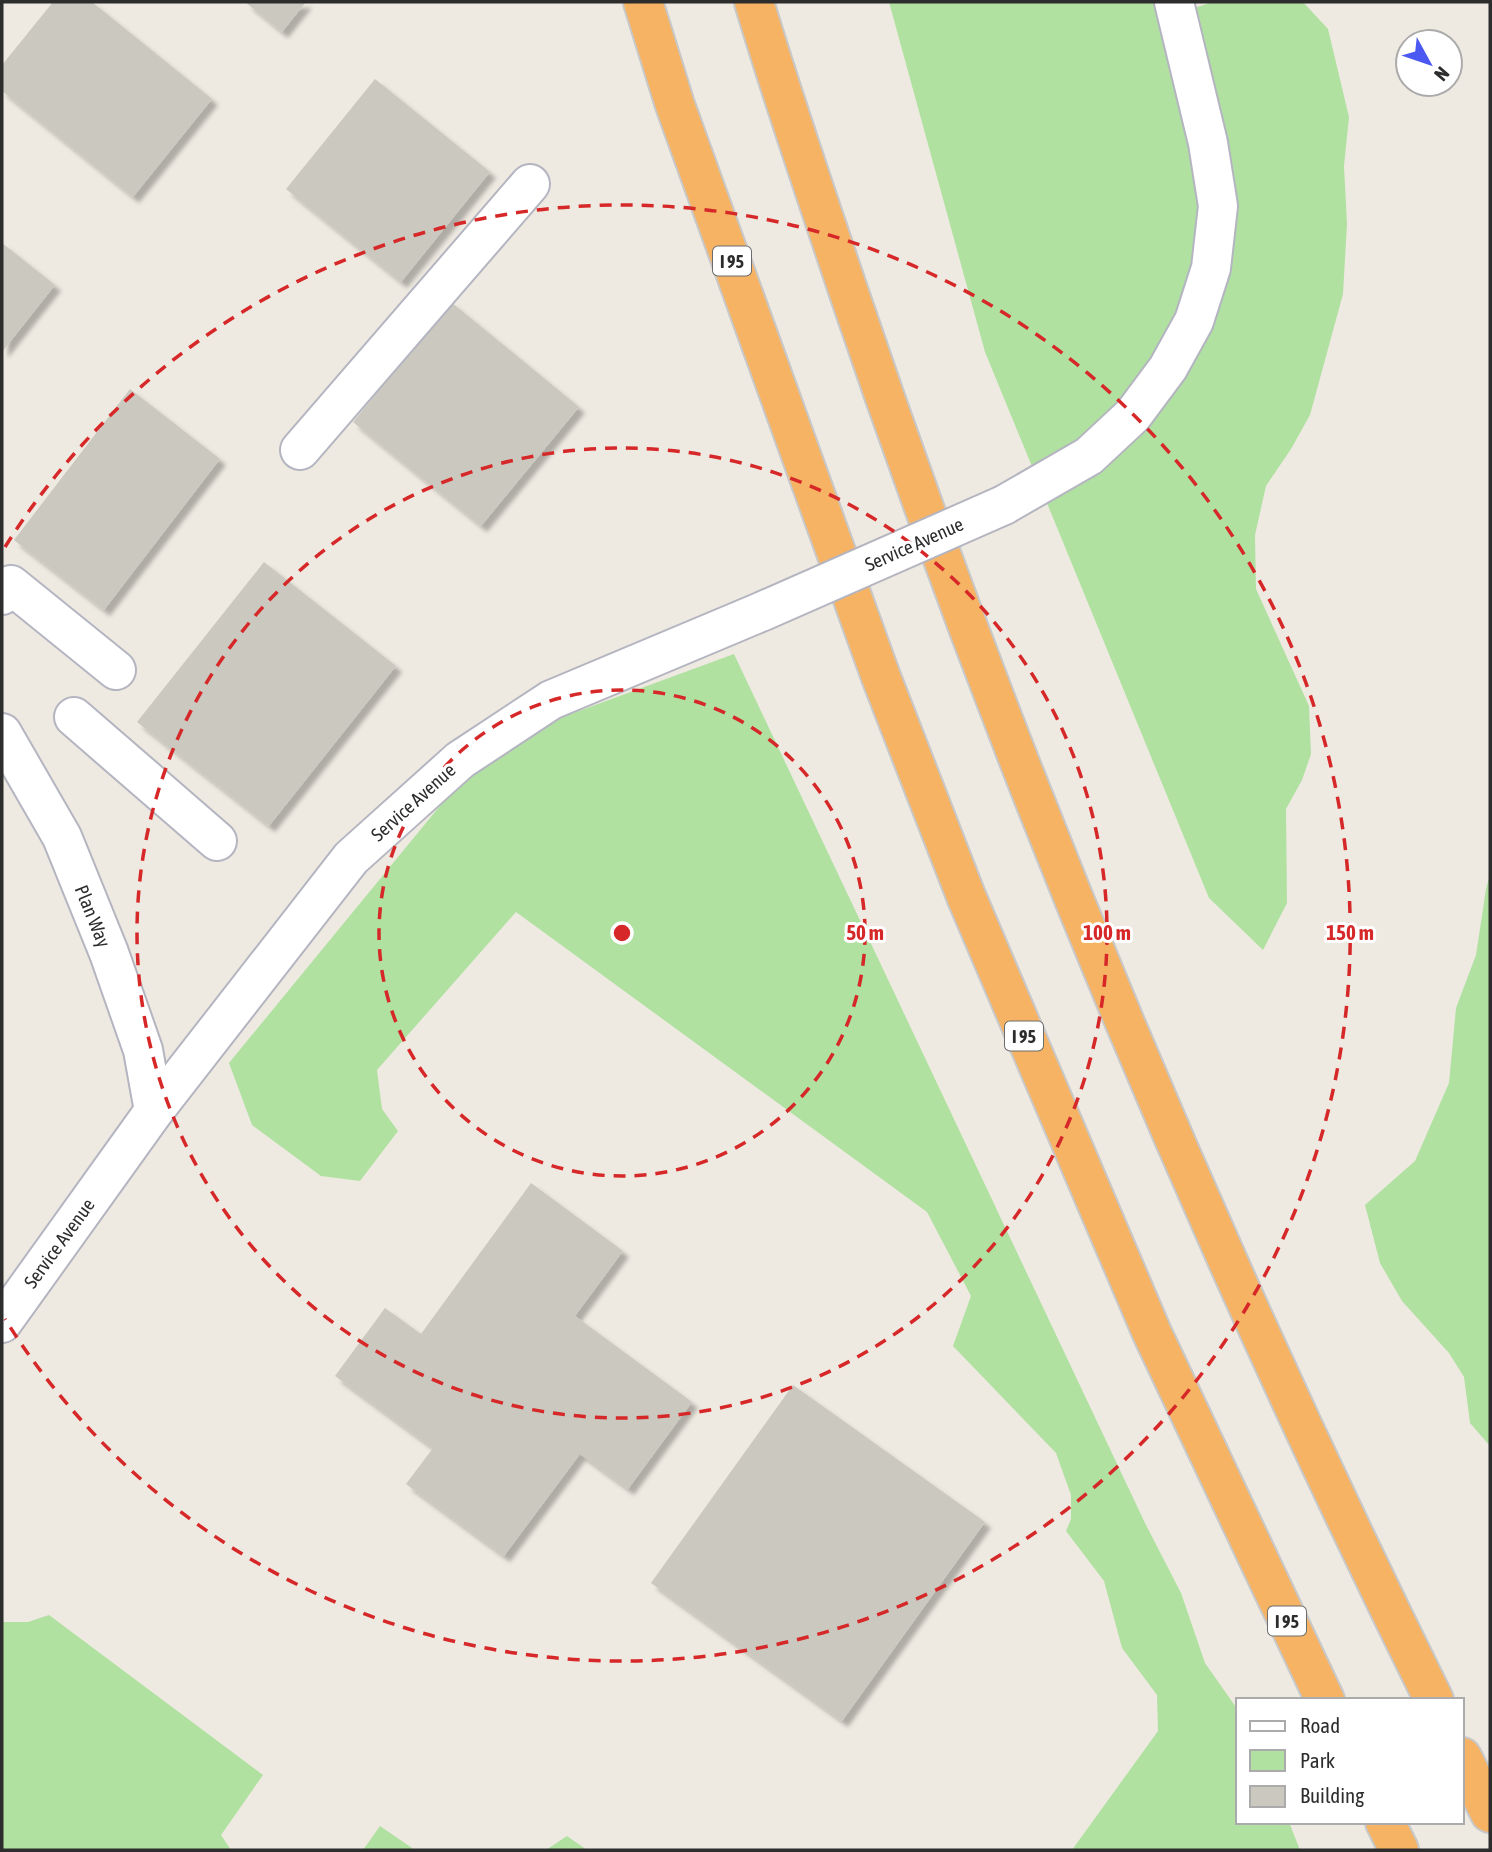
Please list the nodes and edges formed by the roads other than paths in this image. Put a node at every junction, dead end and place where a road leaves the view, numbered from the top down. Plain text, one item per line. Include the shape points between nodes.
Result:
1 (643, 2) edge
2 (754, 2) edge
3 (1174, 2) edge
4 (530, 184) dead end
5 (300, 450) dead end
6 (2, 595) edge
7 (116, 670) dead end
8 (74, 718) dead end
9 (2, 733) edge
10 (217, 841) dead end
11 (154, 1111) junction
12 (2, 1323) edge
13 (1324, 1698) edge
14 (1433, 1698) edge
15 (1464, 1761) edge
16 (1490, 1813) edge
17 (1386, 1824) edge
18 (1399, 1850) edge

1 - 13 highway, I 95 via 680,118 881,677 966,896 1152,1333
2 - 14 highway via 939,553 1044,827 1233,1273
3 - 11 street, Service Avenue, bridge via 1208,143 1218,206 1211,268 1194,321 1168,368 1133,415 1089,456 1004,505 551,700 460,760 351,858
4 - 5 street
6 - 7 street via 11,586
8 - 10 street
9 - 11 street, Plan Way via 61,837 109,953 143,1050
11 - 12 street, Service Avenue
15 - 16 highway
17 - 18 highway

